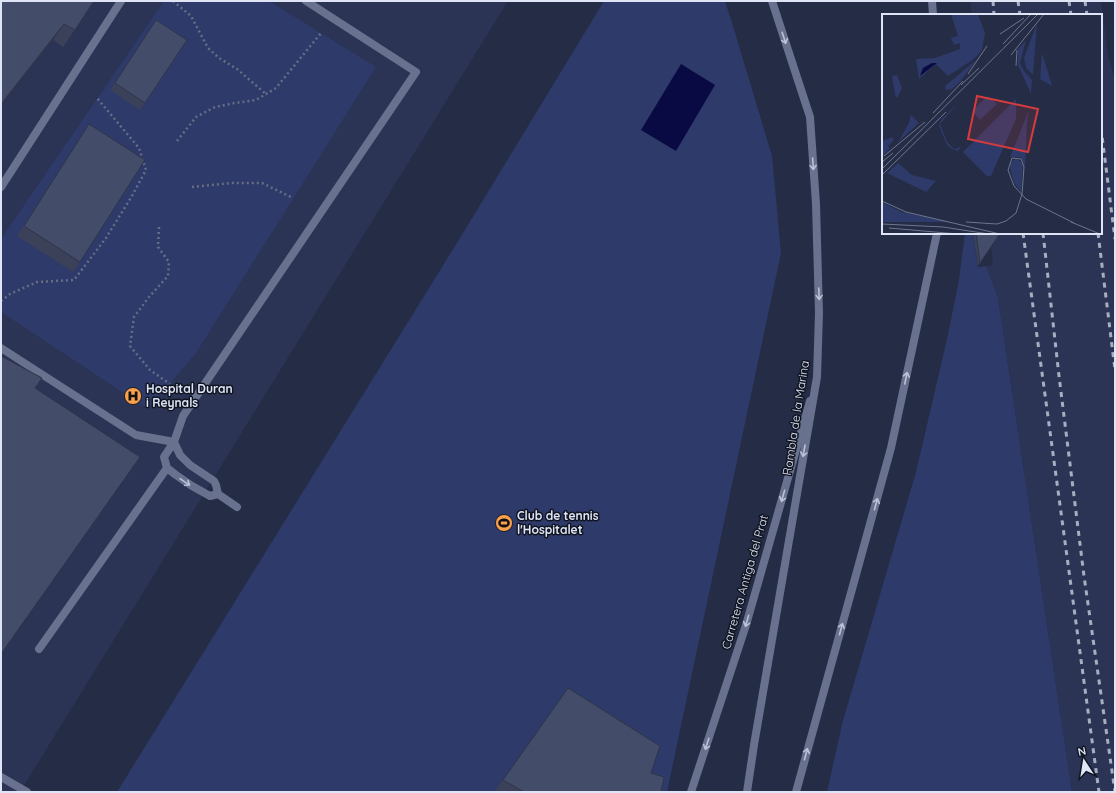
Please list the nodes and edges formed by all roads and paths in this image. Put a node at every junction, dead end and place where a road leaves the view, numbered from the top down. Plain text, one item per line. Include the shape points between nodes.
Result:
1 (122, 1) edge
2 (173, 1) edge
3 (306, 1) edge
4 (772, 1) edge
5 (932, 1) edge
6 (933, 14) edge
7 (321, 33) dead end
8 (266, 94) junction
9 (98, 98) dead end
10 (176, 141) dead end
11 (1, 187) edge
12 (192, 187) dead end
13 (293, 198) dead end
14 (159, 227) dead end
15 (937, 234) edge
16 (1, 301) edge
17 (1, 348) edge
18 (817, 378) junction
19 (170, 384) dead end
20 (174, 442) junction
21 (167, 468) junction
22 (218, 494) junction
23 (237, 507) dead end
24 (39, 649) dead end
25 (1, 777) edge
26 (27, 792) edge
27 (691, 792) edge
28 (747, 792) edge
29 (796, 792) edge

1 - 11 street
2 - 8 path via 191,16 208,48
3 - 20 street via 416,72 183,416
4 -> 18 street, Rambla de la Marina via 810,117 820,313
5 - 6 street
7 - 8 path via 276,88
8 - 10 path via 256,100 215,107 196,117
9 - 16 path via 139,148 146,170 106,238 74,280 37,282
12 - 13 path via 262,183
14 - 19 path via 158,247 169,262 168,276 134,317 130,346 150,370
29 -> 15 street via 891,448
17 - 20 street via 136,435
18 -> 27 street, Carretera Antiga del Prat via 746,624
18 -> 28 street, Rambla de la Marina
20 - 21 street via 164,457
20 - 22 street via 180,455 190,465 214,481
21 -> 22 street via 210,496
21 - 24 street
22 - 23 street
25 - 26 street

